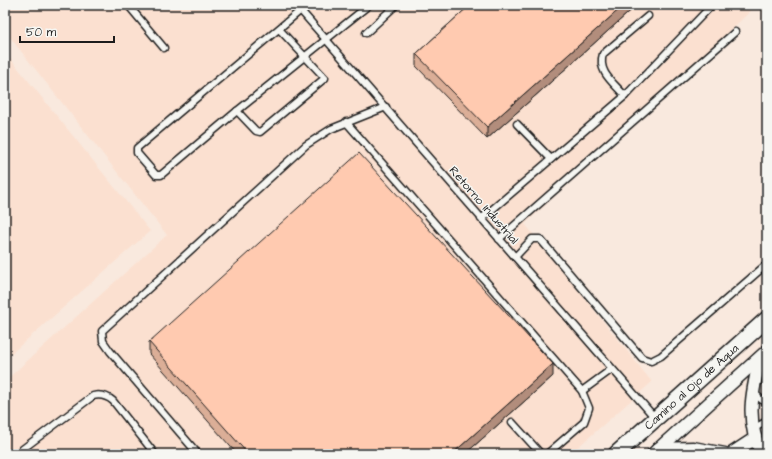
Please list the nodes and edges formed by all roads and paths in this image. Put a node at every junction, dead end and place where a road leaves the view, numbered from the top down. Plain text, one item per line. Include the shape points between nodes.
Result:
1 (128, 5) edge
2 (368, 5) edge
3 (396, 5) edge
4 (712, 5) edge
5 (298, 8) edge
6 (648, 16) dead end
7 (279, 29) junction
8 (735, 32) dead end
9 (366, 33) dead end
10 (327, 39) junction
11 (164, 48) dead end
12 (305, 56) junction
13 (624, 96) junction
14 (386, 108) junction
15 (237, 111) junction
16 (346, 122) junction
17 (517, 124) dead end
18 (551, 159) junction
19 (482, 220) junction
20 (500, 239) junction
21 (515, 257) junction
22 (767, 264) edge
23 (767, 319) edge
24 (763, 354) edge
25 (612, 369) junction
26 (582, 391) junction
27 (753, 392) junction
28 (767, 402) edge
29 (656, 419) junction
30 (767, 421) edge
31 (512, 422) dead end
32 (754, 434) junction
33 (655, 452) edge
34 (16, 454) edge
35 (155, 454) edge
36 (198, 454) edge
37 (541, 454) edge
38 (548, 454) edge
39 (616, 454) edge
40 (725, 454) edge
41 (731, 454) edge
42 (762, 454) edge

1 - 11 lane
2 - 10 lane
3 - 9 lane
4 - 13 lane
5 - 7 lane
5 - 10 lane, Retorno Industrial
6 - 13 lane via 603,54 600,62 602,71
7 - 12 lane
7 - 15 lane via 137,148 136,152 156,175 160,176
8 - 20 lane
10 - 12 lane
10 - 14 lane, Retorno Industrial
12 - 15 lane
12 - 15 lane via 325,78 262,131 256,131
13 - 18 lane
14 - 16 lane
14 - 19 lane, Retorno Industrial
16 - 26 lane
16 - 36 lane via 306,145 102,332 102,341
17 - 18 lane
18 - 19 lane
19 - 20 lane, Retorno Industrial
20 - 21 lane, Retorno Industrial
21 - 22 lane via 532,239 540,239 642,358 651,361 661,356
21 - 25 lane, Retorno Industrial
23 - 29 street, Camino al Ojo de Agua
24 - 27 street
24 - 33 street
25 - 26 lane
25 - 29 lane, Retorno Industrial
26 - 38 lane via 588,408 584,422
27 - 28 lane
27 - 32 street
29 - 39 street, Camino al Ojo de Agua
30 - 32 lane
31 - 37 lane
32 - 41 street
32 - 42 street
33 - 40 street via 693,448
34 - 35 lane via 93,396 98,395 113,401

